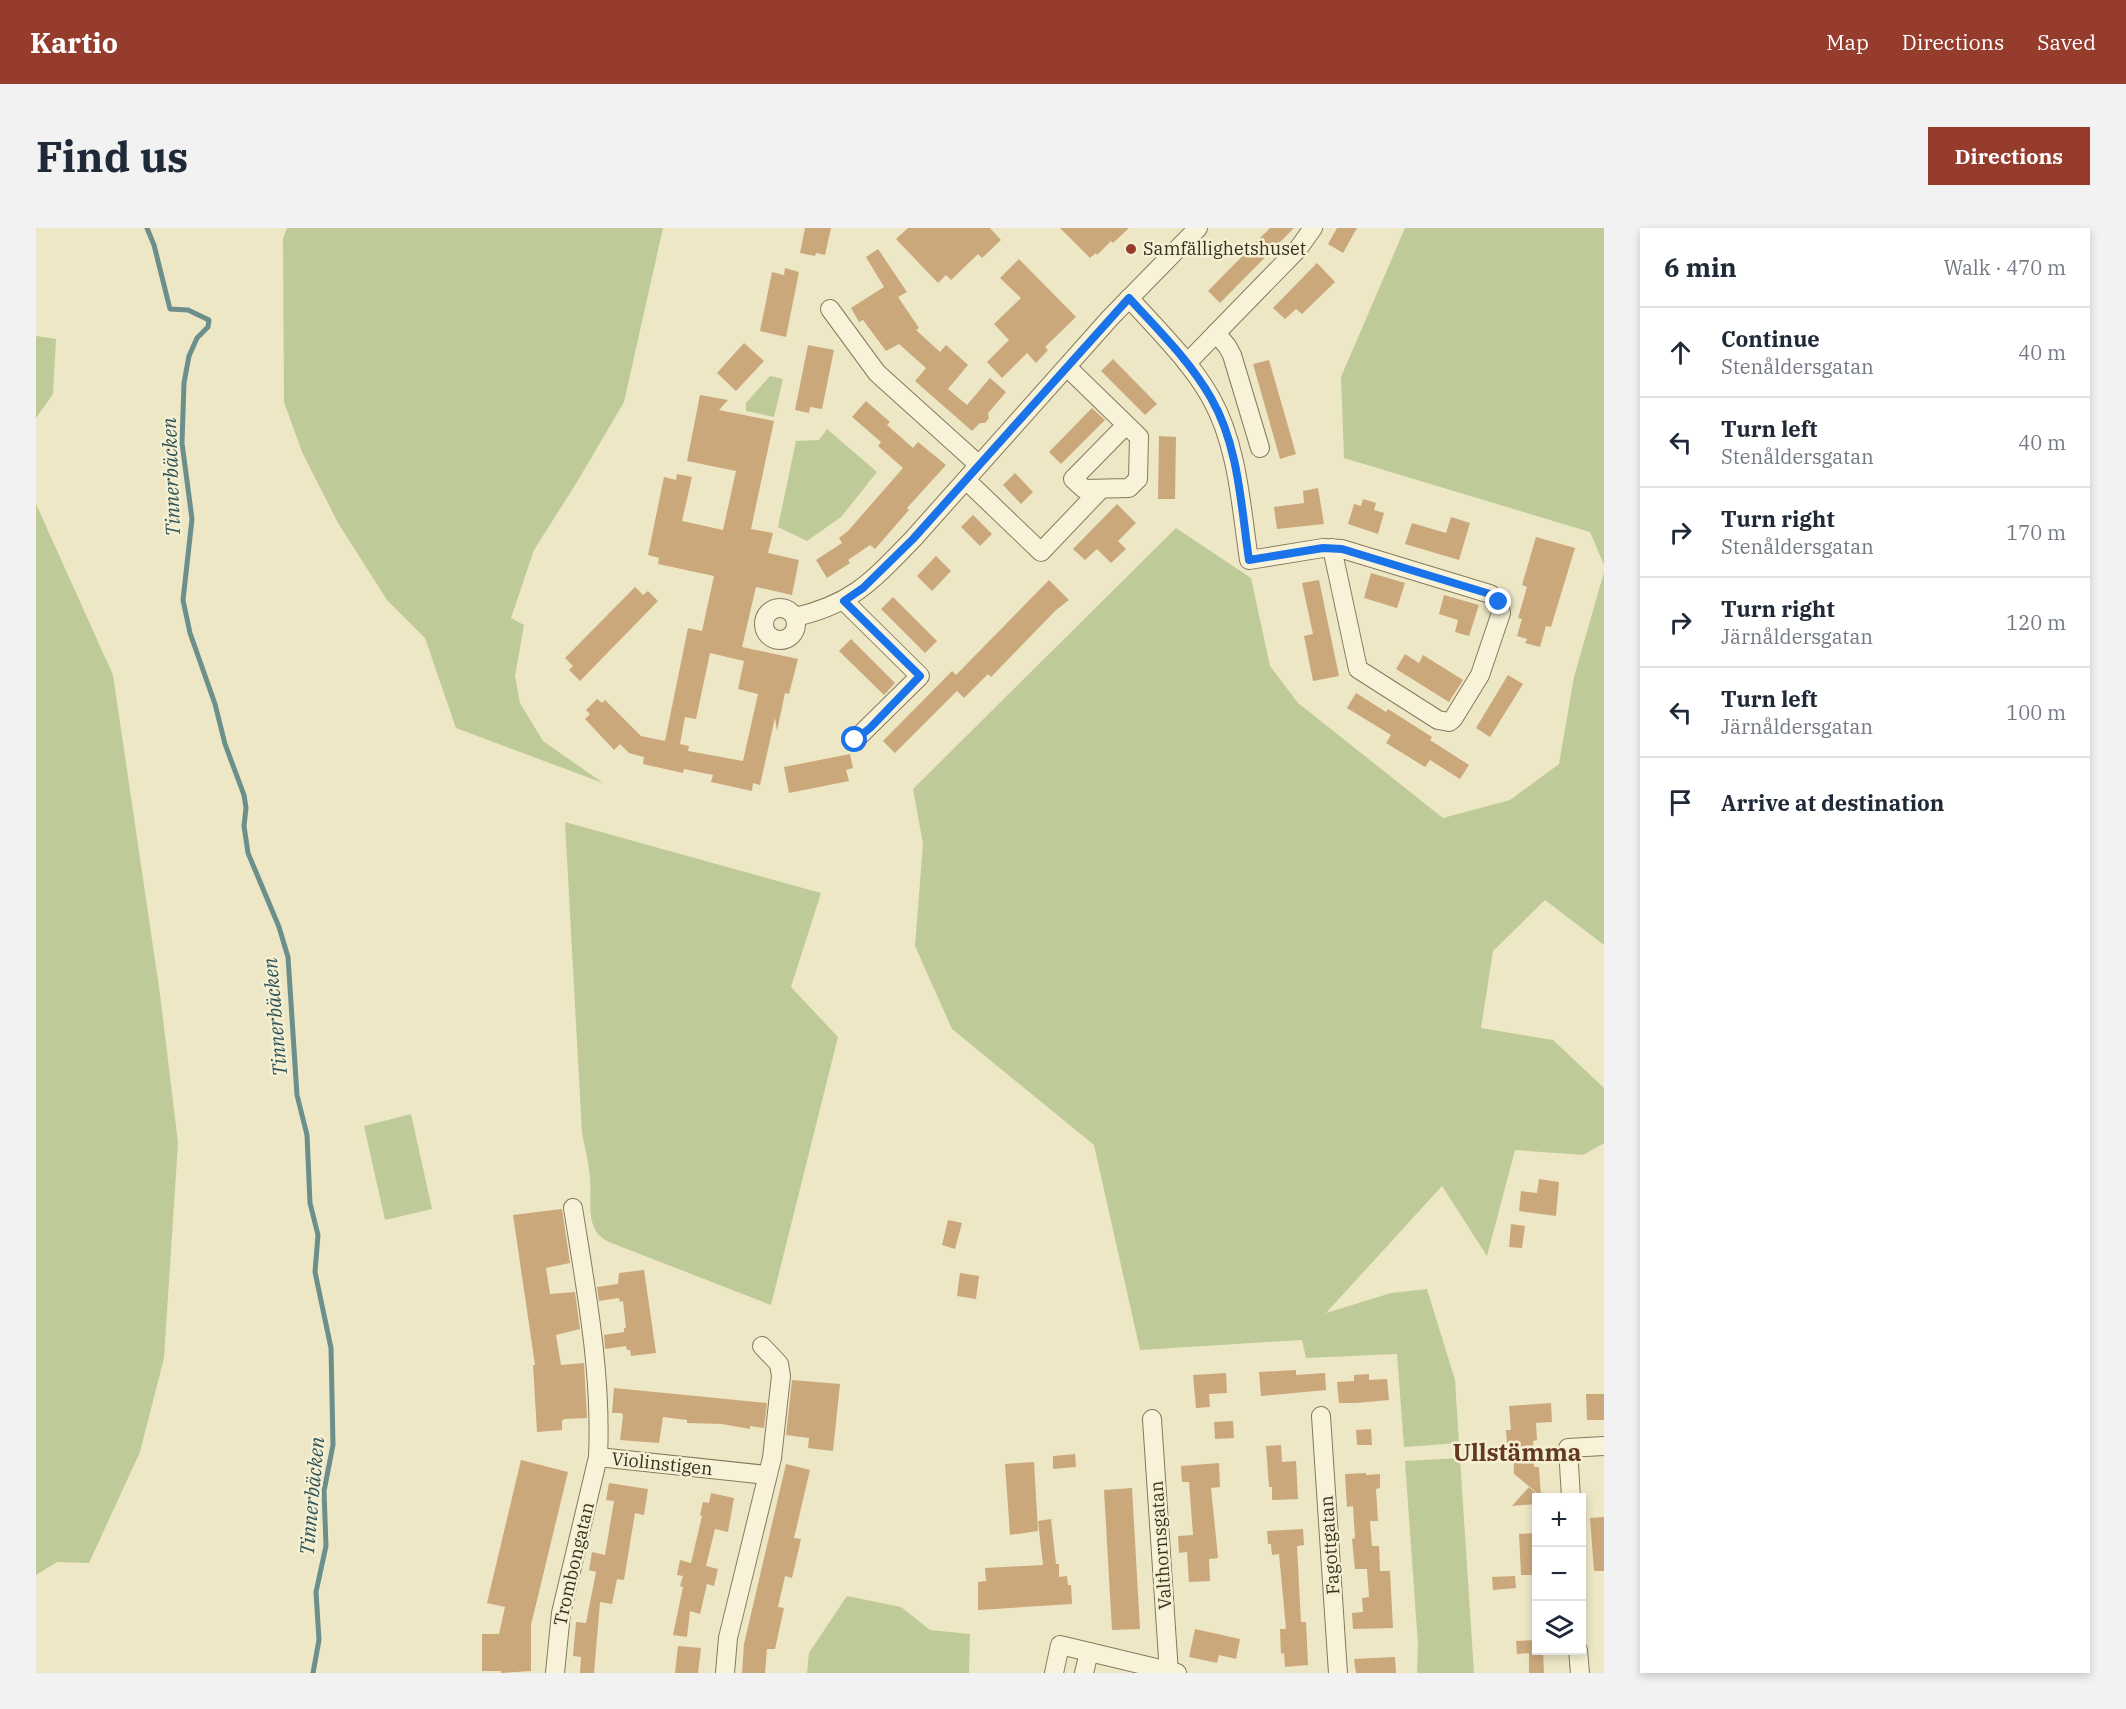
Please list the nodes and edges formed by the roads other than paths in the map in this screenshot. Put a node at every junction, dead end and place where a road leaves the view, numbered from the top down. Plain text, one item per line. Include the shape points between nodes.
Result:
1 (1198, 228) edge
2 (1313, 228) edge
3 (1129, 298) junction
4 (830, 309) dead end
5 (1216, 333) junction
6 (1187, 363) junction
7 (1067, 367) junction
8 (1126, 425) junction
9 (1260, 448) dead end
10 (979, 465) junction
11 (966, 480) junction
12 (1101, 489) junction
13 (1332, 548) junction
14 (844, 601) junction
15 (795, 617) dead end
16 (855, 740) dead end
17 (573, 1208) dead end
18 (762, 1346) dead end
19 (1321, 1416) dead end
20 (1152, 1419) dead end
21 (1604, 1446) edge
22 (598, 1457) junction
23 (767, 1475) junction
24 (1570, 1493) edge
25 (1089, 1652) junction
26 (1578, 1655) edge
27 (1172, 1672) edge
28 (555, 1673) edge
29 (725, 1673) edge
30 (1055, 1673) edge
31 (1084, 1673) edge
32 (1338, 1673) edge
33 (1580, 1673) edge

1 - 3 street
2 - 5 street via 1298,249
3 - 6 street
3 - 7 street
4 - 10 street via 877,373
5 - 6 street
5 - 9 street via 1232,355
6 - 13 street via 1225,429 1249,560
7 - 8 street
7 - 10 street
8 - 12 street via 1139,437 1138,479 1129,488
8 - 12 street via 1073,479 1084,489
10 - 11 street
11 - 12 street via 1041,552
11 - 14 street via 881,571
13 - 13 street via 1490,594 1499,602 1501,613 1480,675 1449,722 1438,720 1358,669
14 - 15 street
14 - 16 street via 920,676
17 - 22 street, Violinstigen via 592,1336
18 - 23 street via 779,1364 781,1376
19 - 32 street, Fagottgatan
20 - 27 street, Valthornsgatan
21 - 24 street via 1568,1448
22 - 23 street, Violinstigen
22 - 28 street, Trombongatan via 561,1613
23 - 29 street via 728,1638
25 - 27 street, Valthornsgatan
25 - 30 street, Valthornsgatan via 1060,1645
25 - 31 street
26 - 33 street

